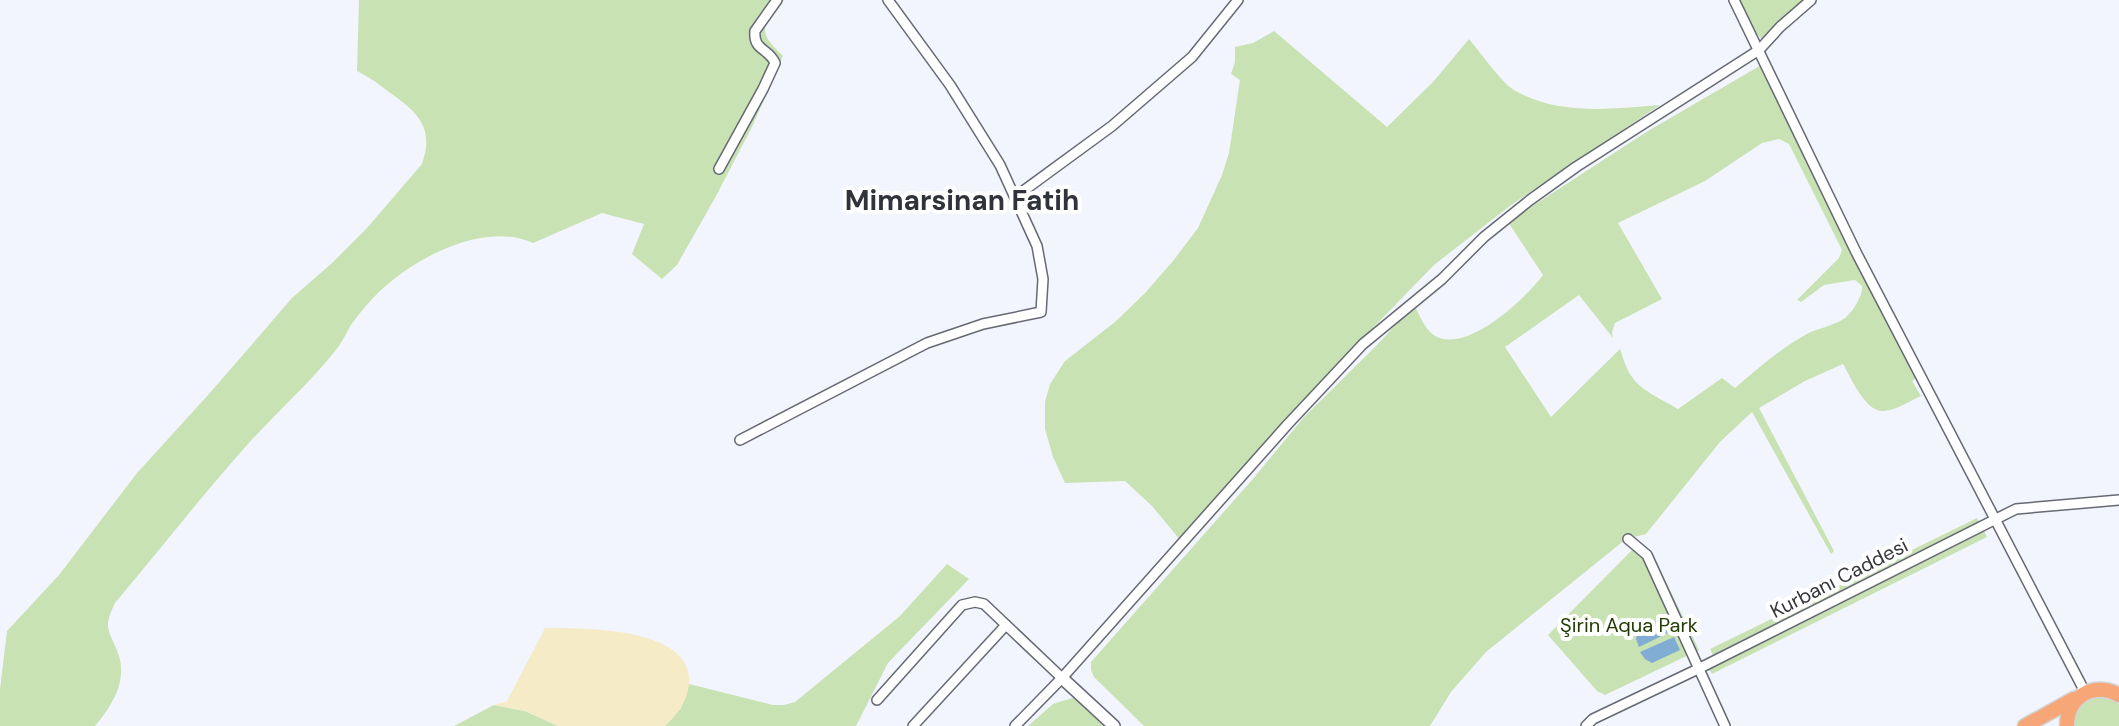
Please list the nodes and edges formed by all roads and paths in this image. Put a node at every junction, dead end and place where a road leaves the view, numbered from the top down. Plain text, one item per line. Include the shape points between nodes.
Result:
1 (777, 0) edge
2 (888, 0) edge
3 (1238, 0) edge
4 (1734, 0) edge
5 (1811, 0) edge
6 (1759, 50) junction
7 (719, 169) dead end
8 (1015, 197) junction
9 (740, 440) dead end
10 (2119, 500) edge
11 (1994, 520) junction
12 (1628, 539) dead end
13 (1006, 625) junction
14 (1698, 669) junction
15 (1062, 678) junction
16 (2082, 695) junction
17 (2119, 695) edge
18 (877, 700) dead end
19 (1593, 724) edge
20 (913, 726) edge
21 (1015, 726) edge
22 (1114, 726) edge
23 (1725, 726) edge
24 (2025, 726) edge
25 (2067, 726) edge

1 - 7 street via 755,31 757,45 775,63
2 - 8 street via 950,85
3 - 8 street via 1192,57 1112,126
4 - 6 street
5 - 6 street
6 - 11 street
6 - 15 street via 1530,200 1363,344
8 - 9 street via 1037,246 1041,312 927,343
10 - 11 street, Kurbanı Caddesi via 2016,509
11 - 14 street, Kurbanı Caddesi
11 - 16 street
12 - 14 street via 1647,555
13 - 15 street
13 - 18 street via 980,602 962,605
13 - 20 street
14 - 19 street, Kurbanı Caddesi
14 - 23 street
15 - 21 street
15 - 22 street
16 - 17 highway via 2103,689
16 - 24 highway
16 - 25 highway via 2070,707

